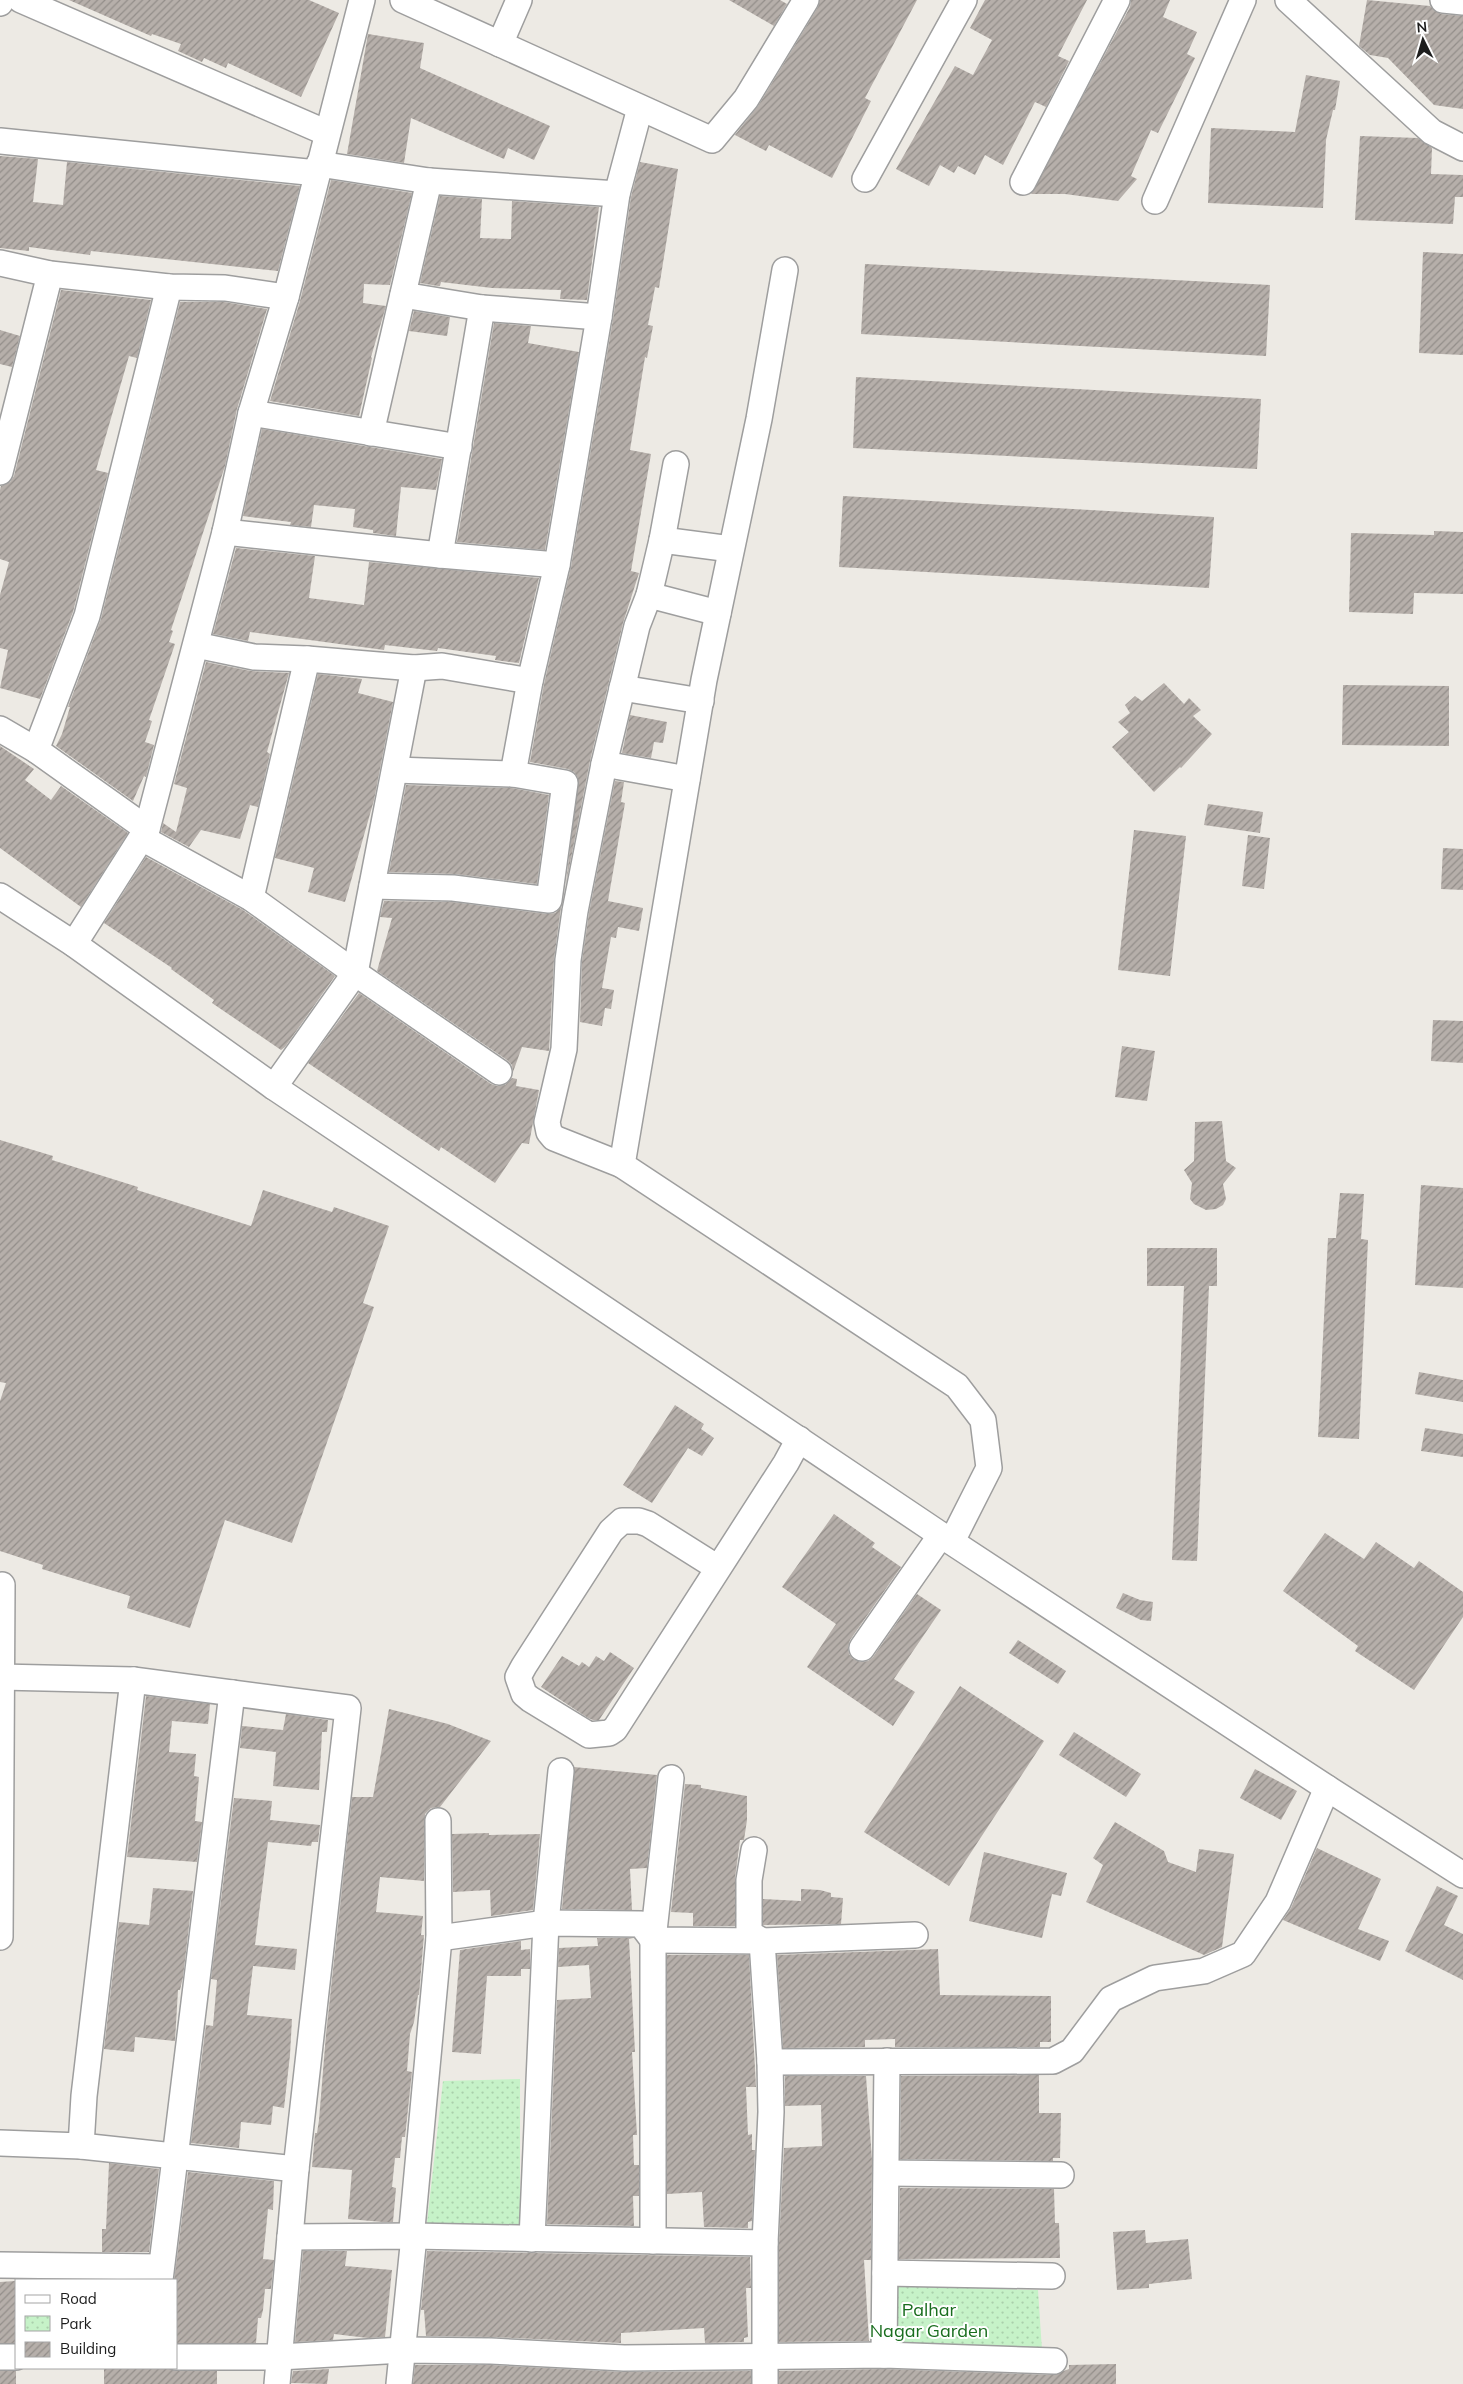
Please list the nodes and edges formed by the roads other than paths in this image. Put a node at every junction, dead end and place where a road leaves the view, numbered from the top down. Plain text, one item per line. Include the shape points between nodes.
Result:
1 (21, 0) edge
2 (362, 0) edge
3 (403, 0) edge
4 (519, 0) edge
5 (806, 0) edge
6 (964, 0) edge
7 (1117, 0) edge
8 (1243, 0) edge
9 (1288, 0) edge
10 (1443, 0) edge
11 (1463, 2) edge
12 (500, 44) junction
13 (640, 108) junction
14 (327, 133) junction
15 (0, 141) edge
16 (1463, 148) edge
17 (318, 168) junction
18 (865, 179) dead end
19 (429, 181) junction
20 (1023, 182) dead end
21 (617, 194) junction
22 (1155, 201) dead end
23 (0, 263) edge
24 (784, 270) dead end
25 (50, 274) junction
26 (169, 287) junction
27 (403, 295) junction
28 (286, 297) junction
29 (482, 308) junction
30 (599, 317) junction
31 (252, 413) junction
32 (372, 433) junction
33 (459, 447) junction
34 (676, 464) dead end
35 (0, 472) edge
36 (225, 532) junction
37 (662, 540) junction
38 (731, 549) junction
39 (440, 555) junction
40 (557, 565) junction
41 (649, 595) junction
42 (718, 613) junction
43 (196, 645) junction
44 (307, 659) junction
45 (414, 668) junction
46 (530, 681) junction
47 (622, 688) junction
48 (701, 701) junction
49 (0, 729) edge
50 (36, 750) junction
51 (604, 764) junction
52 (395, 770) junction
53 (513, 774) junction
54 (687, 779) junction
55 (145, 834) junction
56 (372, 886) junction
57 (0, 896) edge
58 (251, 898) junction
59 (74, 944) junction
60 (355, 973) junction
61 (499, 1072) dead end
62 (274, 1087) junction
63 (622, 1164) junction
64 (799, 1440) junction
65 (946, 1538) junction
66 (718, 1568) junction
67 (2, 1585) dead end
68 (862, 1648) dead end
69 (1, 1677) edge
70 (133, 1680) junction
71 (232, 1693) junction
72 (561, 1771) dead end
73 (671, 1778) dead end
74 (1327, 1788) junction
75 (438, 1821) dead end
76 (0, 1847) edge
77 (754, 1850) dead end
78 (1463, 1875) edge
79 (546, 1923) junction
80 (915, 1935) dead end
81 (0, 1937) edge
82 (439, 1938) junction
83 (653, 1940) junction
84 (762, 1941) junction
85 (887, 2061) junction
86 (770, 2062) junction
87 (0, 2143) edge
88 (80, 2146) junction
89 (175, 2156) junction
90 (296, 2169) junction
91 (887, 2173) junction
92 (1061, 2175) dead end
93 (414, 2236) junction
94 (290, 2237) junction
95 (532, 2239) junction
96 (653, 2241) junction
97 (765, 2243) junction
98 (0, 2265) edge
99 (160, 2273) edge
100 (885, 2273) junction
101 (1052, 2276) dead end
102 (403, 2350) junction
103 (884, 2355) junction
104 (0, 2357) edge
105 (15, 2357) edge
106 (178, 2357) edge
107 (279, 2357) junction
108 (764, 2358) junction
109 (1054, 2361) dead end
110 (277, 2384) edge
111 (399, 2384) edge
112 (765, 2384) edge

1 - 14 street
2 - 14 street
3 - 12 street
4 - 12 street
5 - 13 street via 746,99 712,140
6 - 18 street
7 - 20 street
8 - 22 street
9 - 16 street via 1432,132
10 - 11 street
12 - 13 street
13 - 21 street
14 - 17 street
15 - 17 street
17 - 19 street
17 - 28 street
19 - 21 street
19 - 27 street
21 - 30 street
23 - 25 street
24 - 38 street via 759,419
25 - 26 street
25 - 35 street
26 - 28 street via 225,288
26 - 50 street via 86,616
27 - 29 street
27 - 32 street
28 - 31 street
29 - 30 street
29 - 33 street
30 - 40 street
31 - 32 street
31 - 36 street
32 - 33 street
33 - 39 street
34 - 37 street
36 - 39 street
36 - 43 street
37 - 38 street
37 - 41 street
38 - 42 street
39 - 40 street
40 - 46 street
41 - 42 street
41 - 47 street via 637,626
42 - 48 street
43 - 44 street via 254,657
43 - 55 street
44 - 45 street
44 - 58 street
45 - 46 street via 442,666
45 - 52 street
46 - 53 street
47 - 48 street
47 - 51 street
48 - 54 street
49 - 50 street
50 - 55 street
51 - 54 street
51 - 63 street via 568,960 564,1049 547,1122 554,1138
52 - 53 street
52 - 56 street
53 - 56 street via 564,783 549,900 453,888
54 - 63 street
55 - 58 street
55 - 59 street
56 - 60 street
57 - 59 street
58 - 60 street
59 - 62 street
60 - 61 street
60 - 62 street
62 - 64 street
63 - 65 street via 957,1386 983,1420 989,1468
64 - 65 street
64 - 66 street
65 - 68 street
65 - 74 street
66 - 66 street via 619,1724 609,1733 589,1735 524,1694 518,1677 524,1666 611,1531 622,1521 648,1524
67 - 69 street
69 - 70 street
69 - 76 street
70 - 71 street
70 - 88 street
71 - 89 street
71 - 90 street via 348,1708
72 - 79 street
73 - 83 street
74 - 78 street
74 - 85 street via 1278,1902 1243,1954 1204,1971 1155,1978 1111,1999 1072,2051 1053,2061
75 - 82 street
76 - 81 street
77 - 84 street via 749,1880 750,1933
79 - 82 street
79 - 83 street via 640,1924
79 - 95 street
80 - 84 street
82 - 93 street via 412,2228
83 - 84 street
83 - 96 street
84 - 86 street
85 - 86 street
85 - 91 street
86 - 97 street
87 - 88 street
88 - 89 street
89 - 90 street
89 - 99 street
90 - 94 street
91 - 92 street
91 - 100 street
93 - 94 street
93 - 95 street
93 - 102 street
94 - 107 street
95 - 96 street
96 - 97 street
97 - 108 street
98 - 99 street
100 - 101 street
100 - 103 street
102 - 107 street
102 - 108 street via 624,2358
102 - 111 street
103 - 108 street
103 - 109 street
104 - 105 street
106 - 107 street
107 - 110 street
108 - 112 street

